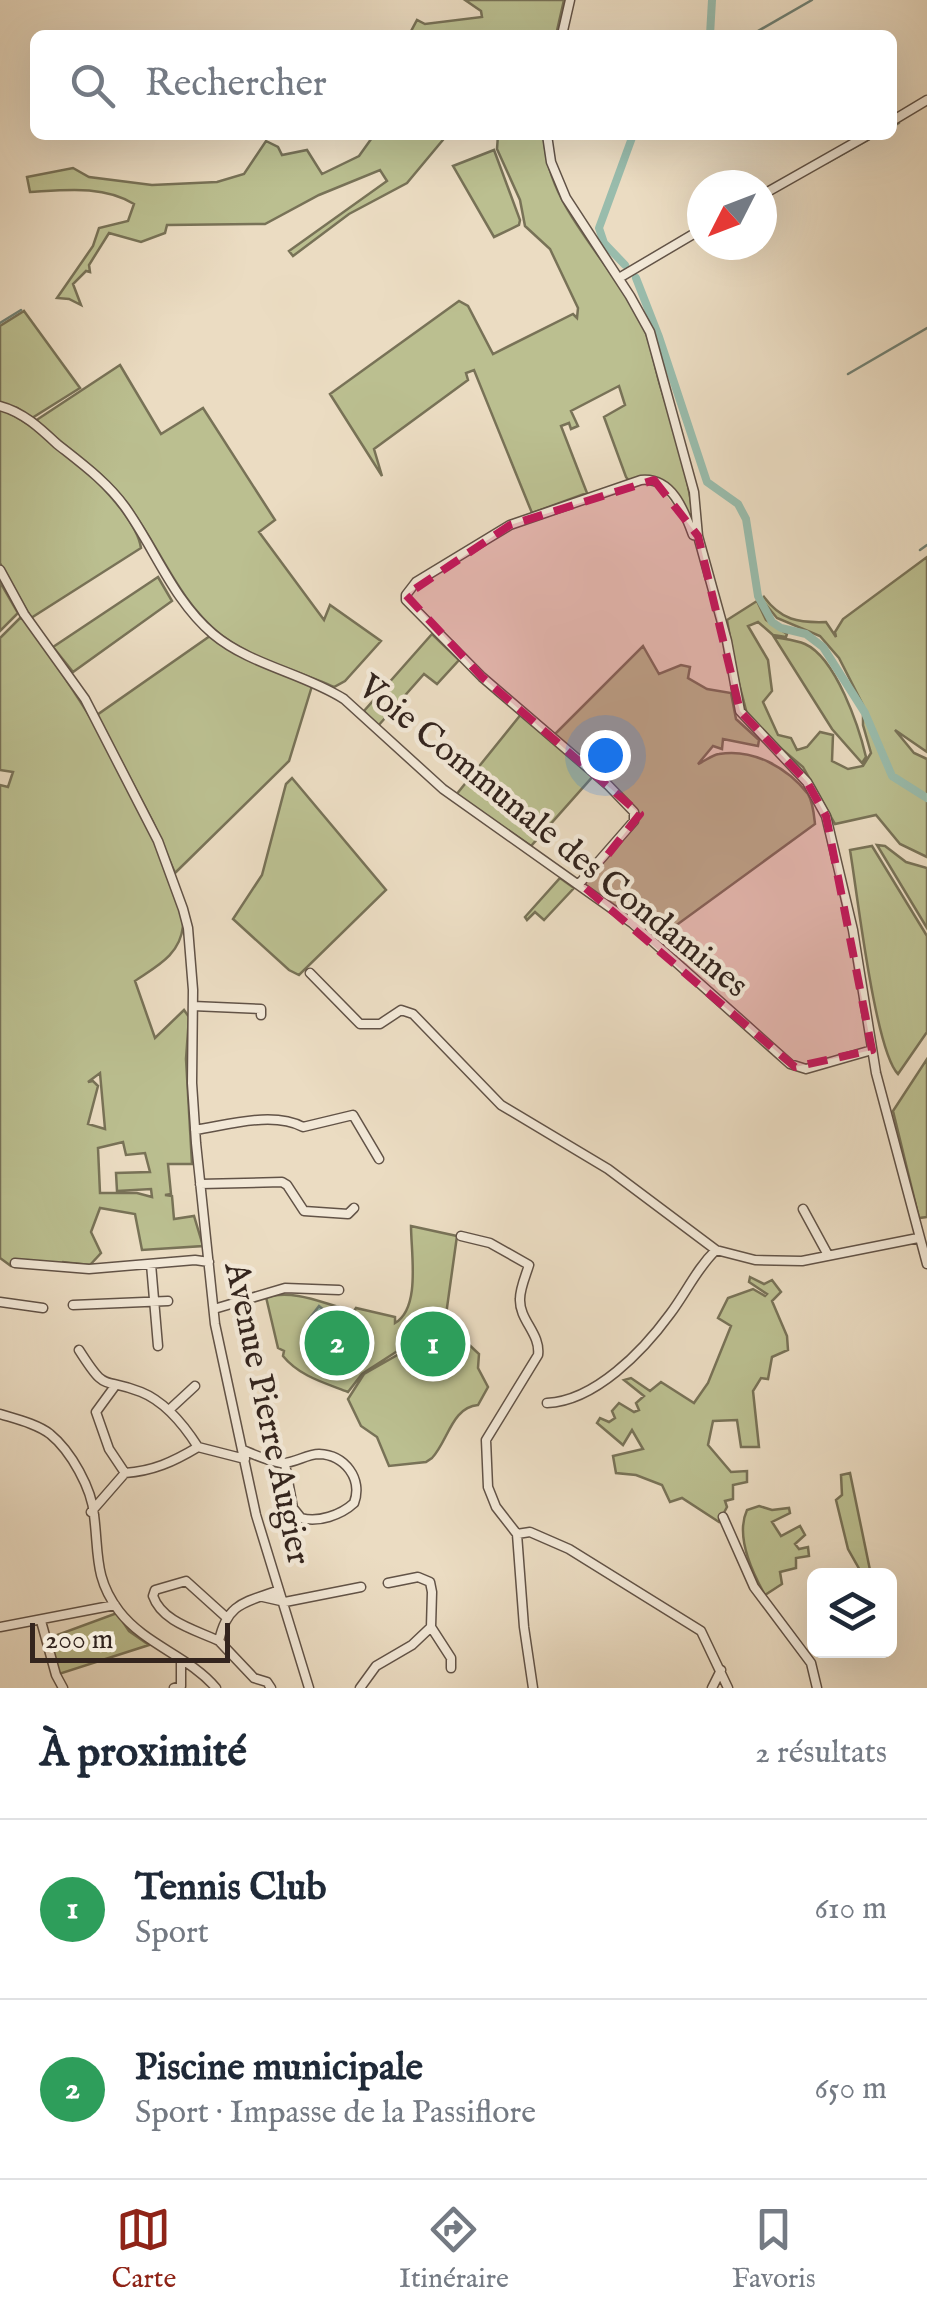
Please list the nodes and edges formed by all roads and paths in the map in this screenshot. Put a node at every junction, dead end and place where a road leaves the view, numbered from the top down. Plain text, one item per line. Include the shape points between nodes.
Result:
1 (570, 0) edge
2 (563, 30) edge
3 (927, 100) edge
4 (897, 118) edge
5 (548, 140) edge
6 (859, 140) edge
7 (777, 187) edge
8 (687, 239) edge
9 (619, 278) junction
10 (0, 406) edge
11 (698, 536) junction
12 (0, 570) edge
13 (579, 884) junction
14 (310, 973) dead end
15 (192, 1006) junction
16 (261, 1015) dead end
17 (872, 1050) junction
18 (195, 1130) junction
19 (380, 1159) dead end
20 (200, 1184) junction
21 (354, 1208) dead end
22 (803, 1208) dead end
23 (462, 1236) dead end
24 (918, 1238) junction
25 (716, 1250) junction
26 (828, 1255) junction
27 (208, 1262) junction
28 (15, 1264) dead end
29 (151, 1264) junction
30 (927, 1264) edge
31 (339, 1290) dead end
32 (168, 1300) dead end
33 (155, 1301) junction
34 (0, 1302) edge
35 (73, 1305) dead end
36 (43, 1308) dead end
37 (214, 1309) junction
38 (158, 1346) dead end
39 (78, 1350) dead end
40 (115, 1386) junction
41 (194, 1386) dead end
42 (547, 1403) dead end
43 (169, 1410) junction
44 (0, 1414) edge
45 (198, 1447) junction
46 (244, 1457) junction
47 (286, 1464) junction
48 (124, 1474) junction
49 (92, 1511) junction
50 (722, 1517) dead end
51 (518, 1534) junction
52 (388, 1583) dead end
53 (361, 1587) dead end
54 (279, 1590) junction
55 (262, 1596) junction
56 (285, 1602) junction
57 (115, 1605) junction
58 (227, 1618) junction
59 (40, 1621) junction
60 (0, 1628) edge
61 (431, 1628) junction
62 (219, 1640) junction
63 (181, 1660) junction
64 (450, 1668) dead end
65 (720, 1670) junction
66 (64, 1688) edge
67 (174, 1688) edge
68 (216, 1688) edge
69 (272, 1688) edge
70 (309, 1688) edge
71 (360, 1688) edge
72 (533, 1688) edge
73 (712, 1688) edge
74 (728, 1688) edge
75 (817, 1688) edge

1 - 2 street
3 - 4 street
5 - 9 street via 566,198
6 - 7 street
8 - 9 street
9 - 11 street via 650,332 694,492
10 - 13 street, Voie Communale des Condamines via 25,416 111,490 181,599 212,634 344,699 443,788
11 - 13 street via 665,486 641,480 510,525 416,582 406,595 442,639 634,812 634,821
11 - 17 street via 740,711 807,782 826,816
12 - 15 street, Avenue Pierre Augier via 77,686 133,788 188,928
13 - 17 street, Voie Communale des Condamines via 795,1067
14 - 25 street via 360,1024 380,1024 400,1010 413,1014 500,1105 608,1168
15 - 16 street via 261,1008
15 - 18 street, Avenue Pierre Augier
17 - 24 street
18 - 19 street via 265,1119 302,1127 353,1114
18 - 20 street, Avenue Pierre Augier
20 - 21 street via 282,1182 304,1211 348,1214
20 - 27 street, Avenue Pierre Augier
22 - 26 street
23 - 51 street via 529,1265 520,1299 538,1355 486,1440 488,1488
24 - 26 street
24 - 30 street
25 - 26 street via 778,1262
25 - 42 street via 670,1315 611,1375
27 - 29 street
27 - 37 street, Avenue Pierre Augier
28 - 29 street
29 - 33 street
31 - 37 street via 285,1288
32 - 33 street
33 - 35 street
33 - 38 street
34 - 36 street
37 - 46 street, Avenue Pierre Augier
39 - 40 street via 96,1378
40 - 43 street via 142,1392
40 - 48 street via 96,1412
41 - 43 street
43 - 45 street
44 - 49 street via 50,1434 80,1475
45 - 46 street
45 - 48 street via 160,1467
46 - 47 street
46 - 54 street, Avenue Pierre Augier
47 - 47 street via 317,1454 334,1458 354,1476 354,1503 320,1519 301,1518 293,1508
48 - 49 street
49 - 57 street via 99,1576
50 - 75 street via 754,1587 811,1663
51 - 65 street via 530,1532 570,1549 682,1617 701,1631
51 - 72 street
52 - 61 street via 418,1576 430,1582
53 - 56 street
54 - 55 street
54 - 56 street, Avenue Pierre Augier
55 - 56 street
55 - 58 street via 238,1604
56 - 70 street, Avenue Pierre Augier
57 - 59 street
57 - 63 street via 131,1626
58 - 62 street
58 - 62 street via 186,1581 155,1590 158,1608 168,1617
59 - 60 street
59 - 66 street
61 - 64 street via 452,1658
61 - 71 street via 376,1666
62 - 69 street
63 - 67 street via 182,1686
63 - 68 street
65 - 73 street
65 - 74 street

